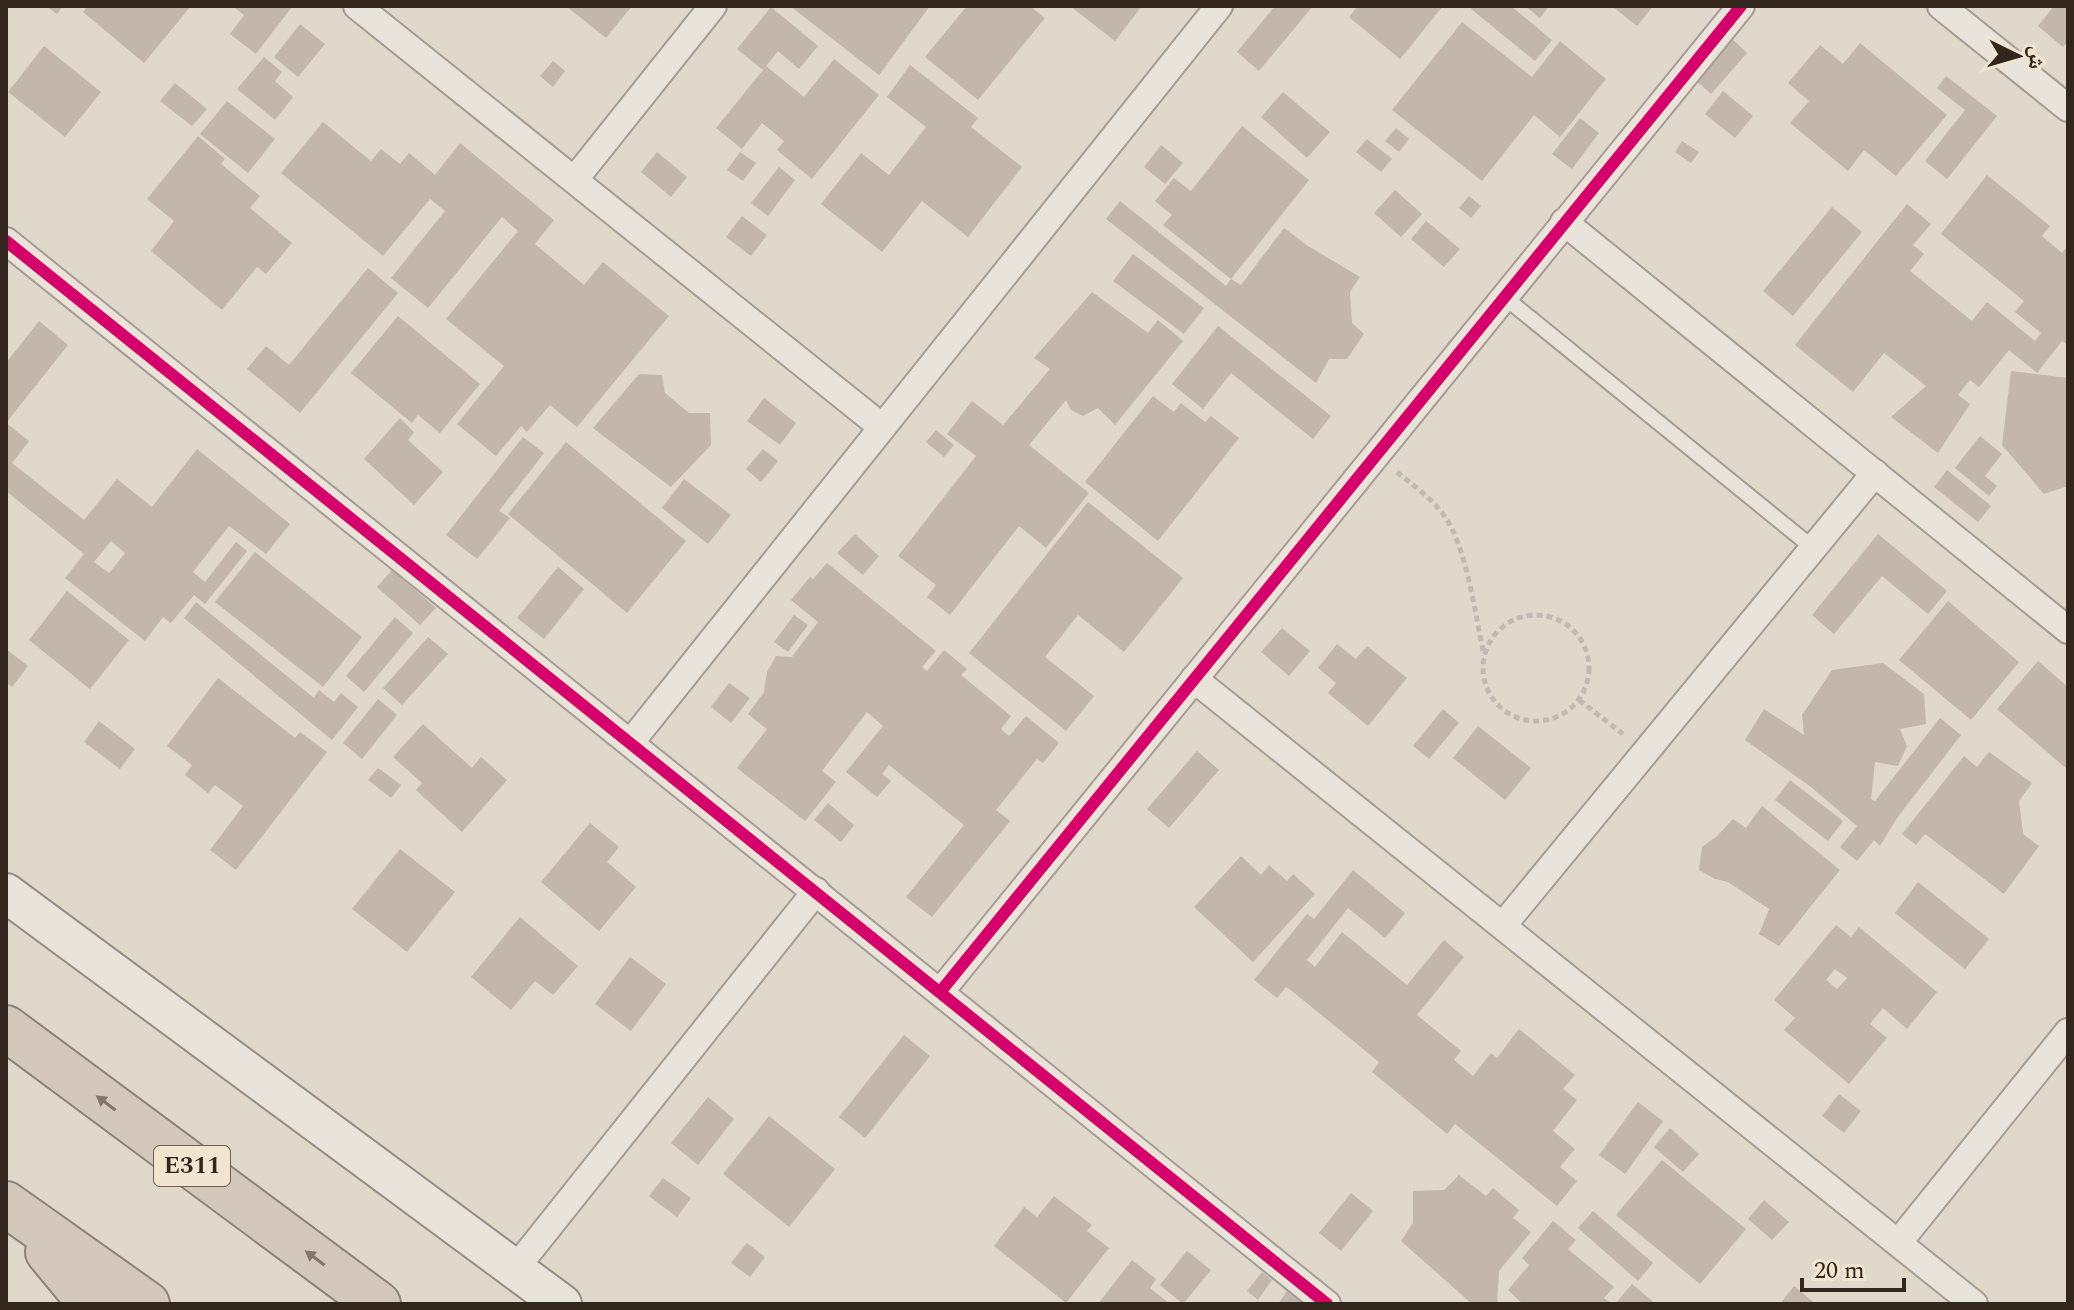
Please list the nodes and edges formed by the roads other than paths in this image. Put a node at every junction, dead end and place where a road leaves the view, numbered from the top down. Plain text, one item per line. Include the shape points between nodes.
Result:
1 (357, 6) edge
2 (713, 6) edge
3 (1219, 6) edge
4 (1741, 6) edge
5 (1941, 6) edge
6 (2068, 108) edge
7 (575, 179) junction
8 (1564, 222) junction
9 (6, 241) edge
10 (1503, 296) junction
11 (882, 427) junction
12 (1875, 473) junction
13 (1813, 548) junction
14 (2068, 630) edge
15 (1194, 679) junction
16 (631, 742) junction
17 (816, 891) junction
18 (6, 893) edge
19 (1504, 924) junction
20 (941, 991) junction
21 (6, 1028) edge
22 (2068, 1032) edge
23 (12, 1209) edge
24 (1898, 1243) junction
25 (515, 1269) junction
26 (91, 1304) edge
27 (147, 1304) edge
28 (378, 1304) edge
29 (562, 1304) edge
30 (1327, 1304) edge
31 (1974, 1304) edge

1 - 7 street
2 - 7 street
3 - 11 street
4 - 8 street
5 - 6 street
7 - 11 street
8 - 10 street
8 - 12 street
9 - 16 street
10 - 13 lane
10 - 15 street
11 - 16 street
12 - 13 street
12 - 14 street
13 - 19 street
15 - 19 street
15 - 20 street
16 - 17 street
17 - 20 street
17 - 25 street
18 - 25 main road
19 - 24 street
20 - 30 street
28 -> 21 highway, E311
22 - 24 street
23 - 26 highway
23 - 27 highway
24 - 31 street
25 - 29 main road

